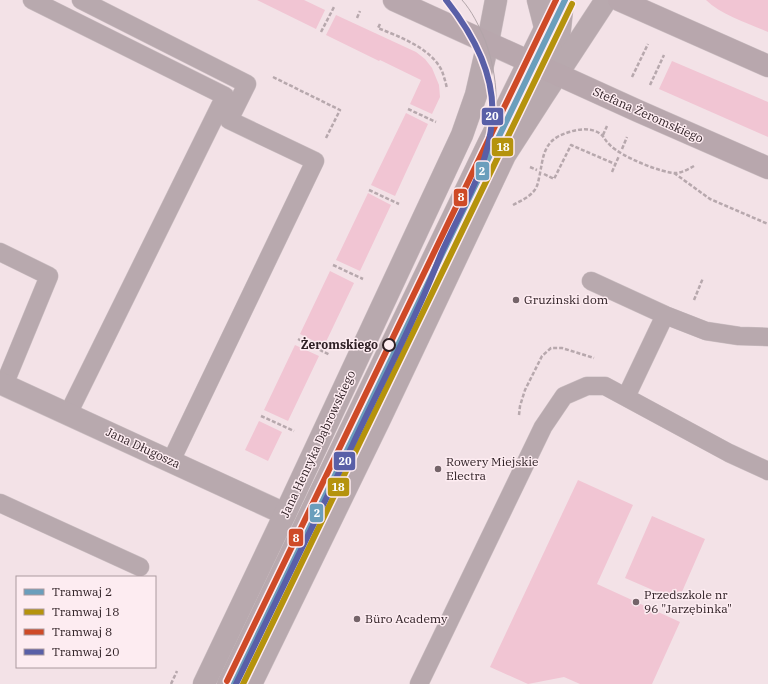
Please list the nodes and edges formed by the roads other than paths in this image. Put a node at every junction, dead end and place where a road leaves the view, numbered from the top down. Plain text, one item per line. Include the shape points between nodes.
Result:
1 (32, 0) edge
2 (81, 0) edge
3 (394, 0) edge
4 (496, 0) edge
5 (538, 0) edge
6 (557, 0) edge
7 (565, 0) edge
8 (606, 0) edge
9 (619, 0) edge
10 (544, 26) junction
11 (488, 43) junction
12 (527, 61) junction
13 (768, 66) edge
14 (557, 74) junction
15 (768, 168) edge
16 (0, 252) edge
17 (433, 254) junction
18 (592, 281) dead end
19 (665, 315) junction
20 (768, 337) edge
21 (360, 353) junction
22 (2, 384) edge
23 (626, 397) junction
24 (68, 414) junction
25 (171, 462) junction
26 (768, 471) edge
27 (0, 503) edge
28 (285, 514) junction
29 (140, 568) dead end
30 (204, 684) edge
31 (226, 684) edge
32 (251, 684) edge
33 (419, 684) edge

1 - 24 lane via 225,96
2 - 25 lane via 247,84 229,120 315,161
3 - 11 main road, Stefana Żeromskiego
4 - 11 street, Jana Henryka Dąbrowskiego
5 - 10 street
6 - 10 lane
7 - 14 lane
8 - 14 street
9 - 13 main road
10 - 12 lane
10 - 14 street
11 - 12 main road, Stefana Żeromskiego
11 - 21 street, Jana Henryka Dąbrowskiego via 476,95 462,135
12 - 14 main road, Stefana Żeromskiego
12 - 17 lane
14 - 15 main road, Stefana Żeromskiego
14 - 32 street via 505,155
16 - 22 lane via 49,276
17 - 21 lane
17 - 31 lane
18 - 19 lane
19 - 20 lane via 706,331
19 - 23 lane
21 - 28 street, Jana Henryka Dąbrowskiego
22 - 24 street, Jana Długosza
23 - 26 lane via 729,453
23 - 33 lane via 605,386 587,386 564,396 543,427
24 - 25 street, Jana Długosza
25 - 28 street, Jana Długosza
27 - 29 lane
28 - 30 street, Jana Henryka Dąbrowskiego

